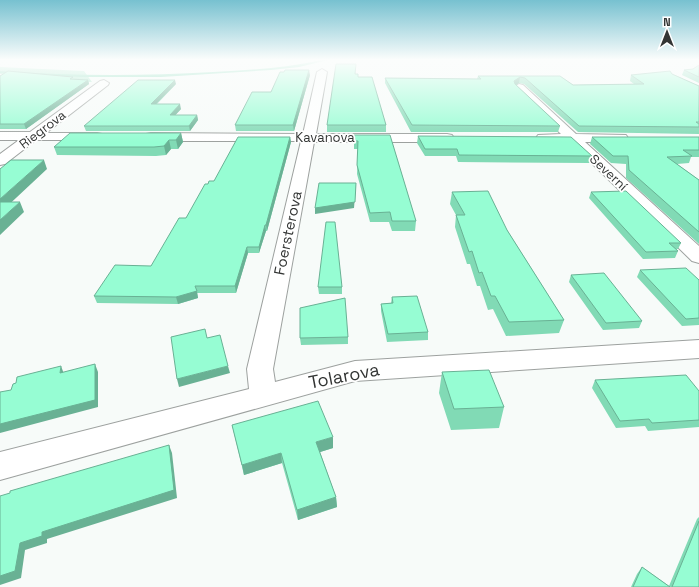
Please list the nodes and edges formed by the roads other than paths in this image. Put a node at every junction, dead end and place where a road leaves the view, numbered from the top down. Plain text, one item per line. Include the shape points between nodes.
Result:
1 (98, 87) edge
2 (319, 87) edge
3 (519, 87) edge
4 (0, 136) edge
5 (33, 136) junction
6 (106, 137) edge
7 (137, 137) edge
8 (308, 137) junction
9 (462, 138) edge
10 (534, 138) edge
11 (574, 138) junction
12 (637, 138) edge
13 (0, 161) edge
14 (699, 257) edge
15 (699, 349) edge
16 (263, 394) junction
17 (0, 466) edge

1 - 5 street, Riegrova
2 - 8 street, Foersterova
3 - 11 street, Severní
4 - 5 street
5 - 6 street
5 - 13 street, Riegrova
7 - 8 street, Kavanova
8 - 9 street, Kavanova
8 - 16 street, Foersterova via 260,369
10 - 11 street
11 - 12 street
11 - 14 street, Severní
15 - 16 street, Tolarova via 368,369
16 - 17 street, Tolarova

